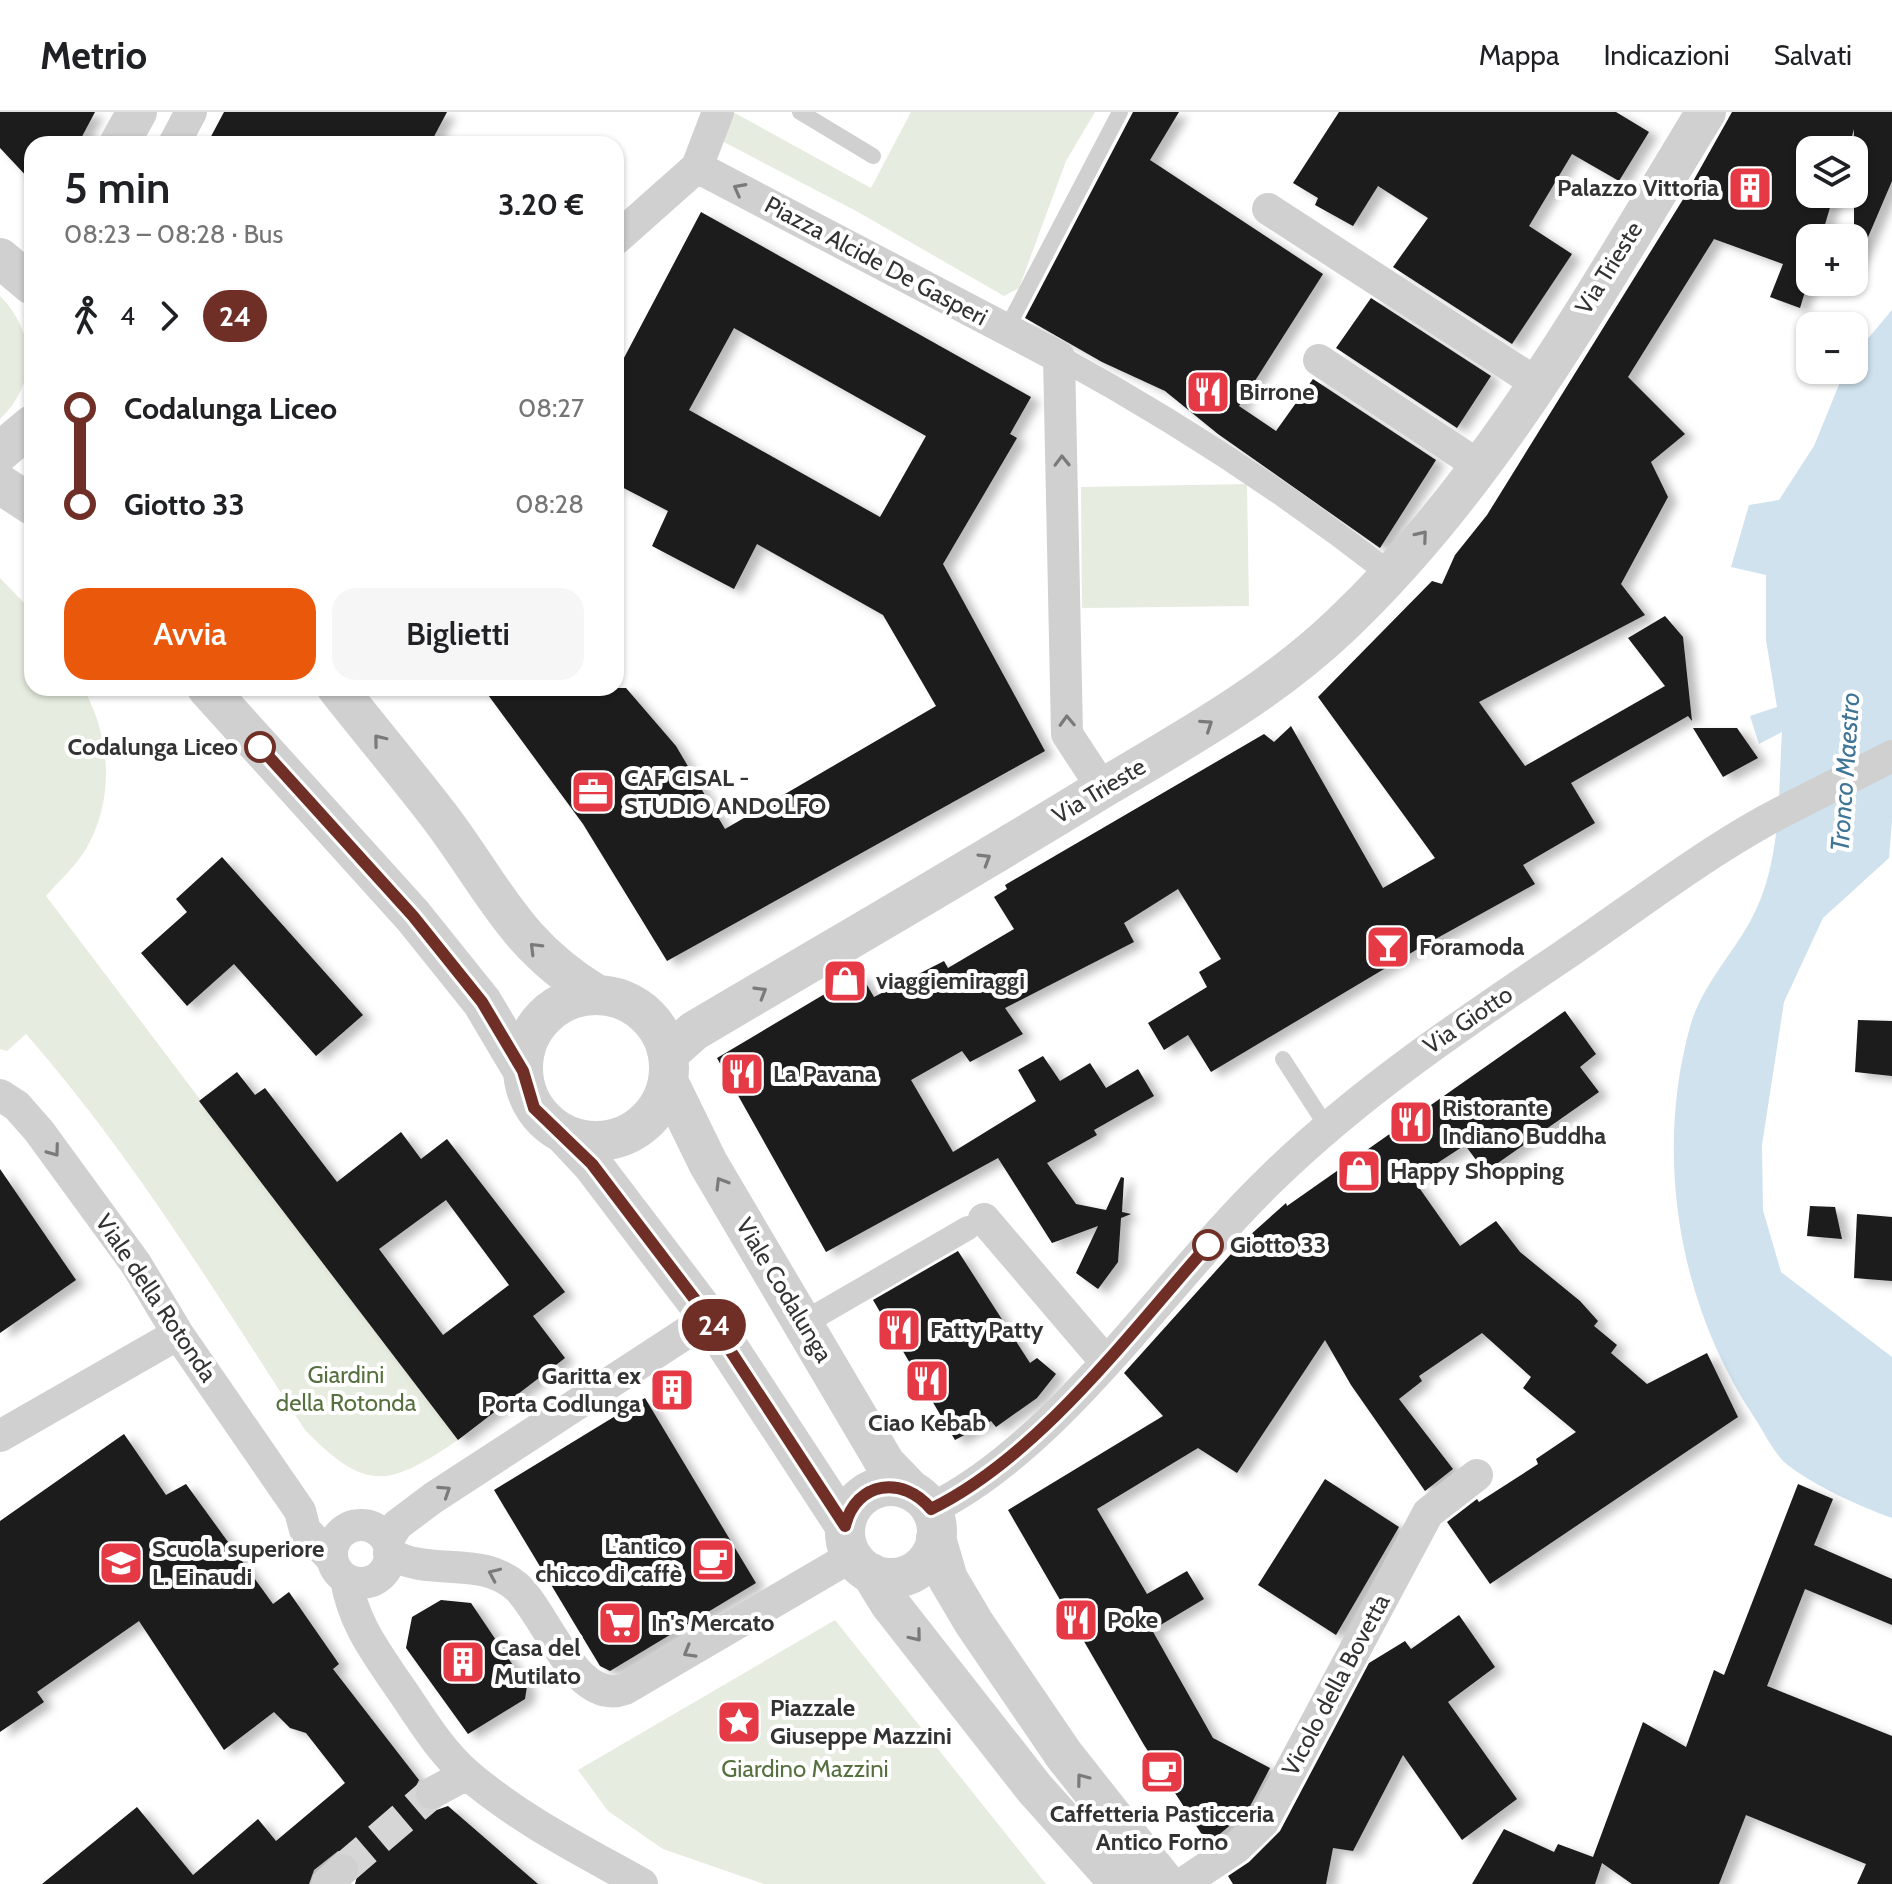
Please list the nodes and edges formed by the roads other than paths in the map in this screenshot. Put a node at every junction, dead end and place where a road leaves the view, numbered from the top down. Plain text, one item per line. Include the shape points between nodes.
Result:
1 (137, 112) edge
2 (191, 112) edge
3 (717, 112) edge
4 (800, 112) edge
5 (1120, 112) edge
6 (1706, 112) edge
7 (124, 136) edge
8 (178, 136) edge
9 (873, 156) dead end
10 (697, 167) junction
11 (1268, 209) dead end
12 (624, 232) edge
13 (1006, 330) junction
14 (1059, 357) junction
15 (1319, 360) dead end
16 (1538, 384) junction
17 (24, 432) edge
18 (0, 452) edge
19 (1481, 467) junction
20 (0, 484) edge
21 (24, 500) edge
22 (1390, 574) junction
23 (214, 696) edge
24 (343, 696) edge
25 (1892, 756) edge
26 (1103, 789) junction
27 (596, 994) junction
28 (1283, 1059) dead end
29 (668, 1068) junction
30 (523, 1071) junction
31 (0, 1095) edge
32 (1327, 1127) junction
33 (563, 1133) junction
34 (976, 1223) joint
35 (709, 1318) junction
36 (804, 1323) junction
37 (178, 1334) junction
38 (1106, 1362) junction
39 (0, 1436) edge
40 (1477, 1475) dead end
41 (300, 1511) junction
42 (926, 1512) junction
43 (856, 1552) junction
44 (366, 1562) junction
45 (467, 1774) junction
46 (432, 1793) tunnel mouth
47 (642, 1884) edge
48 (1120, 1884) edge
49 (1166, 1884) edge
50 (1182, 1884) edge

1 - 7 street
2 - 8 street
3 - 10 street
4 - 9 lane
5 - 13 lane, Piazza Alcide De Gasperi
6 - 16 street, Via Trieste
10 - 12 street
13 -> 10 street, Piazza Alcide De Gasperi
11 - 16 street
13 - 14 street
14 - 22 street via 1166,416
26 -> 14 street via 1067,734
15 - 19 street
16 - 19 street, Via Trieste
17 - 18 street
22 -> 19 street, Via Trieste
20 - 21 street
26 -> 22 street, Via Trieste via 1283,674 1343,624
23 - 30 street via 413,916 482,1002
27 -> 24 street via 562,974 530,945 442,819
25 - 32 street, Via Giotto via 1763,822 1427,1048
29 -> 26 street, Via Trieste via 694,1031
27 - 29 street via 643,1011 659,1030
27 - 30 street via 552,1009 526,1047
28 - 32 lane
29 - 33 street via 658,1107 640,1127 616,1139 589,1141
36 -> 29 street, Viale Codalunga via 708,1163
30 - 33 street via 534,1108
31 -> 37 street, Viale della Rotonda via 39,1131 136,1264
32 - 38 street, Via Giotto via 1227,1223
33 - 35 street
34 - 36 street
34 - 38 street
35 - 43 street
44 -> 35 street via 397,1525 433,1498
36 - 42 street, Viale Codalunga via 885,1463
37 - 39 street
37 - 41 street, Viale della Rotonda
38 - 42 street, Via Giotto via 999,1466
40 - 50 street, Vicolo della Bovetta via 1428,1513 1263,1822 1236,1848
41 - 44 street, Viale della Rotonda via 305,1530
41 - 44 street via 350,1527 371,1527
42 - 43 street via 933,1552 912,1573 899,1578
42 - 43 street via 899,1486 874,1489 855,1504
49 -> 42 street via 1064,1755 974,1623 948,1579
43 -> 44 street via 625,1689 606,1692 576,1671 534,1606 500,1575 482,1568
43 -> 48 street via 890,1604 1035,1789
44 - 45 street, Viale della Rotonda via 351,1606 362,1632 433,1736
45 - 46 street
45 - 47 street via 557,1837

